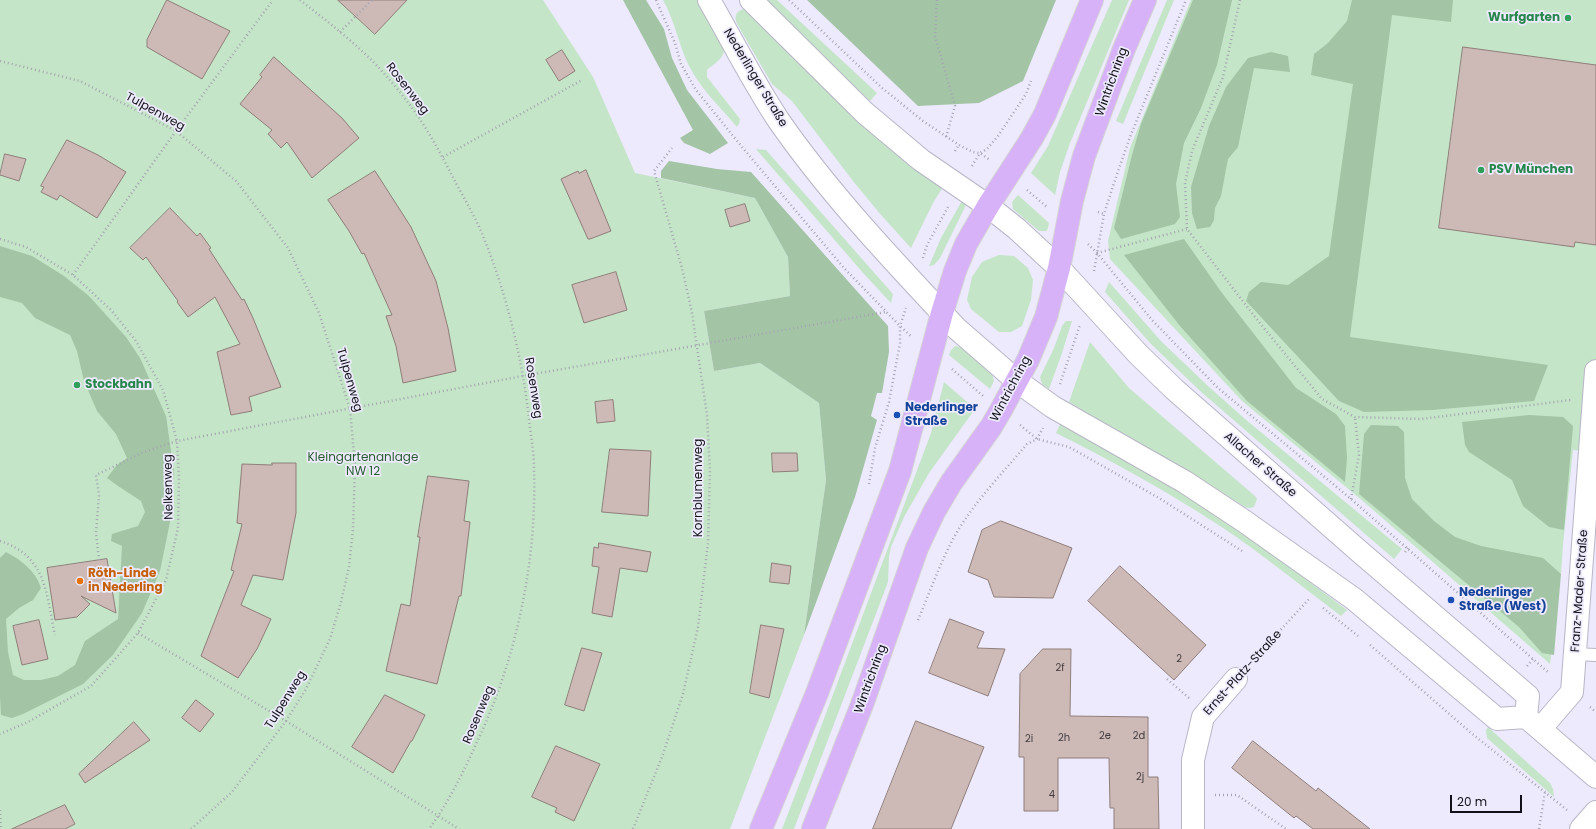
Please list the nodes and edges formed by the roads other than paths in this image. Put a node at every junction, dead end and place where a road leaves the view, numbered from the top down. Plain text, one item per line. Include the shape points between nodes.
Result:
1 (709, 0) edge
2 (750, 0) edge
3 (1092, 0) edge
4 (1145, 0) edge
5 (988, 206) junction
6 (1059, 268) junction
7 (942, 313) junction
8 (1596, 372) edge
9 (1017, 381) junction
10 (1585, 654) edge
11 (1236, 679) road end
12 (1534, 723) junction
13 (1596, 777) edge
14 (761, 829) edge
15 (813, 829) edge
16 (1192, 829) edge

1 - 7 main road, Nederlinger Straße via 779,121 863,228
2 - 5 main road via 865,113 921,160
3 - 5 main road via 1045,114
4 - 6 main road, Wintrichring via 1084,156
5 - 6 main road, Allacher Straße
5 - 7 main road via 966,244
6 - 9 main road, Wintrichring via 1046,317
6 - 12 main road, Allacher Straße via 1174,389 1528,696
7 - 9 main road, Nederlinger Straße
7 - 14 main road via 900,471 817,693
8 - 10 main road, Franz-Mader-Straße
9 - 12 main road via 1053,407 1185,482 1244,521 1354,599 1496,719
9 - 15 main road, Wintrichring via 991,427 951,483 917,548 866,695
10 - 12 main road, Franz-Mader-Straße via 1572,692
11 - 16 main road, Ernst-Platz-Straße via 1203,716 1193,760
12 - 13 main road

